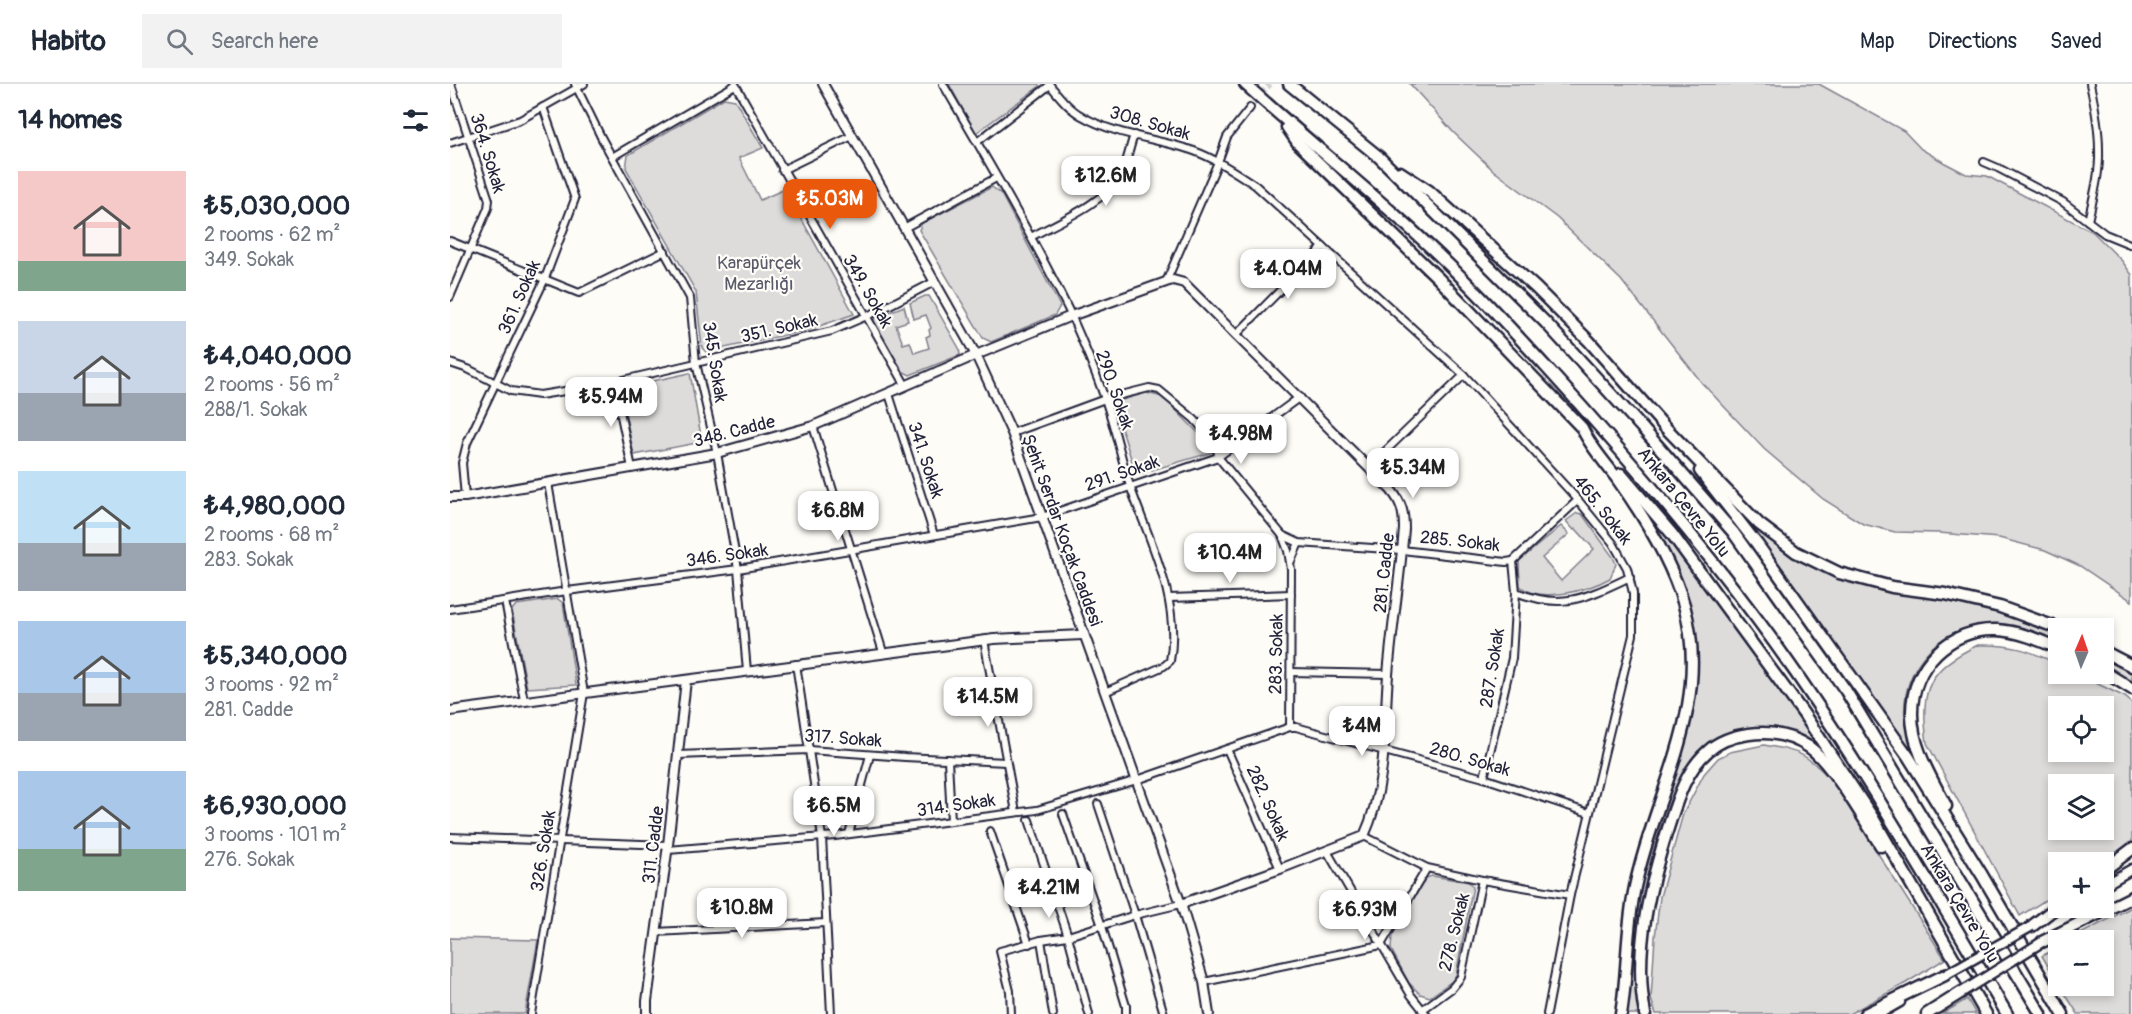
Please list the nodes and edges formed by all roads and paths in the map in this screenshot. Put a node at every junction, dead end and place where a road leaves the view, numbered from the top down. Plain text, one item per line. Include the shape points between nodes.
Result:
1 (451, 84) edge
2 (584, 84) edge
3 (735, 84) edge
4 (823, 84) edge
5 (943, 84) edge
6 (1049, 84) edge
7 (1245, 84) edge
8 (1289, 84) edge
9 (2090, 84) edge
10 (576, 86) edge
11 (543, 107) junction
12 (1251, 108) tunnel mouth
13 (1278, 115) junction
14 (1134, 135) junction
15 (852, 136) junction
16 (469, 138) junction
17 (977, 142) junction
18 (450, 143) edge
19 (612, 157) junction
20 (1379, 157) junction
21 (1218, 162) junction
22 (1984, 162) dead end
23 (782, 170) junction
24 (996, 178) junction
25 (2088, 221) junction
26 (904, 228) junction
27 (1031, 237) junction
28 (450, 241) edge
29 (2132, 245) edge
30 (1323, 247) junction
31 (470, 249) junction
32 (665, 251) junction
33 (544, 280) junction
34 (934, 282) junction
35 (1166, 282) junction
36 (450, 297) edge
37 (866, 316) junction
38 (1071, 316) junction
39 (1236, 335) junction
40 (976, 355) junction
41 (450, 363) edge
42 (696, 363) junction
43 (1464, 375) junction
44 (614, 382) junction
45 (496, 383) junction
46 (906, 386) junction
47 (889, 394) junction
48 (1300, 397) junction
49 (1105, 399) junction
50 (813, 426) junction
51 (1664, 426) junction
52 (1582, 428) junction
53 (1012, 433) junction
54 (717, 453) junction
55 (1218, 457) junction
56 (1369, 467) junction
57 (632, 468) junction
58 (548, 483) junction
59 (1130, 486) junction
60 (450, 497) edge
61 (465, 497) junction
62 (1578, 500) junction
63 (1042, 517) junction
64 (934, 535) junction
65 (1282, 535) junction
66 (1299, 543) junction
67 (853, 549) junction
68 (1402, 550) junction
69 (1290, 561) junction
70 (1513, 561) junction
71 (738, 569) junction
72 (1630, 577) junction
73 (567, 591) junction
74 (1516, 592) junction
75 (1291, 594) junction
76 (1169, 598) junction
77 (505, 601) junction
78 (450, 609) edge
79 (2048, 624) edge
80 (1083, 635) junction
81 (984, 640) junction
82 (2048, 644) edge
83 (883, 652) junction
84 (2114, 657) edge
85 (796, 664) junction
86 (2132, 666) edge
87 (747, 672) junction
88 (1291, 672) junction
89 (1388, 674) junction
90 (2114, 678) edge
91 (686, 680) junction
92 (2132, 689) edge
93 (1105, 692) junction
94 (584, 693) junction
95 (524, 700) junction
96 (450, 711) edge
97 (1290, 727) junction
98 (1227, 749) junction
99 (809, 750) junction
100 (1384, 750) junction
101 (678, 755) junction
102 (870, 755) junction
103 (948, 759) junction
104 (1006, 762) junction
105 (1484, 778) junction
106 (1137, 780) junction
107 (1098, 804) dead end
108 (1016, 812) junction
109 (1589, 813) junction
110 (1063, 814) dead end
111 (1029, 820) dead end
112 (951, 821) junction
113 (990, 831) dead end
114 (849, 834) junction
115 (1364, 836) junction
116 (450, 837) edge
117 (822, 837) junction
118 (560, 841) junction
119 (668, 848) junction
120 (2132, 849) edge
121 (1326, 851) junction
122 (2114, 863) edge
123 (1427, 868) junction
124 (1281, 869) junction
125 (2132, 869) edge
126 (1982, 875) junction
127 (1482, 880) junction
128 (2114, 880) edge
129 (2132, 891) edge
130 (1570, 895) junction
131 (2132, 897) edge
132 (1181, 904) junction
133 (2048, 914) edge
134 (1135, 915) junction
135 (2048, 917) edge
136 (826, 923) junction
137 (1102, 926) junction
138 (1934, 926) junction
139 (2032, 926) junction
140 (656, 932) junction
141 (1068, 936) junction
142 (1041, 940) junction
143 (2042, 942) junction
144 (1029, 944) junction
145 (1381, 945) junction
146 (1945, 975) junction
147 (1204, 982) junction
148 (1962, 992) joint
149 (1424, 1012) edge
150 (531, 1014) edge
151 (647, 1014) edge
152 (831, 1014) edge
153 (1011, 1014) edge
154 (1053, 1014) edge
155 (1089, 1014) edge
156 (1126, 1014) edge
157 (1164, 1014) edge
158 (1209, 1014) edge
159 (1546, 1014) edge
160 (1621, 1014) edge
161 (1645, 1014) edge
162 (1865, 1014) edge
163 (1879, 1014) edge
164 (1926, 1014) edge
165 (1986, 1014) edge
166 (2007, 1014) edge
167 (2041, 1014) edge
168 (2064, 1014) edge

1 - 16 street, 364. Sokak
2 - 10 street
3 - 19 street
3 - 23 street, 349. Sokak
4 - 15 street, Şehit Serdar Koçak Caddesi
5 - 17 street, 290. Sokak
6 - 14 street, 308. Sokak via 1081,115
6 - 17 street
7 - 13 highway, Ankara Çevre Yolu
8 - 20 highway, Ankara Çevre Yolu
9 - 25 street via 2099,151
10 - 11 street
10 - 19 street, 345. Sokak
11 - 16 street via 520,120
11 - 33 street, 361. Sokak via 575,199
12 - 21 street via 1227,137
13 - 52 highway via 1298,143 1437,278
13 - 166 highway, Ankara Çevre Yolu via 1406,224 1472,287 1604,430 1684,526 1757,619 1831,727
14 - 21 street, 308. Sokak
14 - 27 street via 1124,166 1112,186 1088,205
15 - 23 street
15 - 26 street, Şehit Serdar Koçak Caddesi
16 - 18 street
16 - 31 street, 364. Sokak via 489,200
17 - 24 street, 290. Sokak
19 - 32 street, 345. Sokak
20 - 51 highway via 1429,191 1536,288
20 - 167 highway, Ankara Çevre Yolu via 1546,323 1732,532 1846,691
21 - 30 street, 465. Sokak via 1254,185
21 - 35 street
22 - 25 street via 2063,202
23 - 37 street, 349. Sokak
24 - 26 street
24 - 27 street, 290. Sokak
25 - 29 street via 2105,234
26 - 34 street, Şehit Serdar Koçak Caddesi
27 - 38 street, 290. Sokak
28 - 31 street
30 - 39 street
30 - 43 street, 465. Sokak
31 - 33 street
31 - 36 street, 364. Sokak
32 - 33 street via 579,293
32 - 42 street, 345. Sokak via 690,298
33 - 45 street, 361. Sokak
34 - 37 street, 351. Sokak
34 - 40 street, Şehit Serdar Koçak Caddesi
35 - 38 street
35 - 39 street, 281. Cadde via 1184,283
37 - 42 street, 351. Sokak via 832,331
37 - 46 street, 349. Sokak
38 - 40 street
38 - 49 street, 290. Sokak
39 - 48 street, 281. Cadde
40 - 46 street, 348. Cadde
40 - 53 street, Şehit Serdar Koçak Caddesi
41 - 45 street, 351. Sokak
42 - 44 street, 351. Sokak
42 - 54 street, 345. Sokak
43 - 56 street
43 - 62 street, 465. Sokak
44 - 45 street, 351. Sokak via 540,395 511,391
44 - 57 street
45 - 61 street, 361. Sokak via 467,443 462,463
46 - 47 street, 348. Cadde
47 - 50 street, 348. Cadde
47 - 64 street, 341. Sokak
48 - 55 street, 291. Sokak
48 - 56 street, 281. Cadde
49 - 53 street, 283. Sokak
49 - 55 street, 283. Sokak via 1149,388 1159,390 1194,419 1217,445
49 - 59 street, 290. Sokak
50 - 54 street, 348. Cadde
50 - 67 street
51 - 79 highway via 1759,524 1796,552 1839,573 2000,607
51 - 126 highway via 1757,544 1855,681 1908,756
52 - 138 highway via 1672,534 1803,713 1873,818
52 - 160 highway via 1647,524 1669,566 1684,605 1692,645 1693,682 1686,722 1648,835 1635,888
53 - 63 street, Şehit Serdar Koçak Caddesi
54 - 57 street, 348. Cadde
54 - 71 street, 345. Sokak
55 - 59 street, 291. Sokak
55 - 65 street, 283. Sokak
56 - 68 street, 281. Cadde via 1401,505
57 - 58 street, 348. Cadde
58 - 61 street, 348. Cadde
58 - 73 street, 326. Sokak
59 - 63 street, 291. Sokak
59 - 76 street, 290. Sokak
60 - 61 street, 348. Cadde
62 - 70 street, 285. Sokak
62 - 72 street, 465. Sokak via 1613,543
63 - 64 street, 346. Sokak
63 - 80 street, Şehit Serdar Koçak Caddesi
64 - 67 street, 346. Sokak
65 - 66 street, 285. Sokak
65 - 69 street, 283. Sokak
66 - 68 street, 285. Sokak
66 - 69 street
67 - 71 street, 346. Sokak
67 - 83 street
68 - 70 street, 285. Sokak
68 - 89 street, 281. Cadde
69 - 75 street, 283. Sokak
70 - 74 street, 287. Sokak
71 - 73 street, 346. Sokak
71 - 87 street, 345. Sokak
72 - 74 street via 1569,600 1546,602
72 - 109 street, 465. Sokak via 1635,606 1633,635
73 - 77 street, 346. Sokak
73 - 94 street, 326. Sokak
74 - 105 street, 287. Sokak via 1511,666
75 - 76 street
75 - 88 street, 283. Sokak
76 - 93 street, 290. Sokak via 1170,661
77 - 78 street, 346. Sokak
77 - 95 street
80 - 81 street
80 - 93 street, Şehit Serdar Koçak Caddesi
81 - 83 street
81 - 104 street
82 - 126 highway via 1997,630 1959,637 1927,663 1914,687 1911,713 1915,739
83 - 85 street
84 - 86 highway
85 - 87 street
85 - 99 street
87 - 91 street
88 - 89 street
88 - 97 street, 283. Sokak
89 - 100 street, 281. Cadde
90 - 92 highway
91 - 94 street
91 - 101 street, 311. Cadde
93 - 106 street, Şehit Serdar Koçak Caddesi
94 - 95 street
94 - 118 street, 326. Sokak
95 - 96 street
97 - 98 street
97 - 100 street, 280. Sokak
98 - 106 street
98 - 124 street, 282. Sokak
99 - 101 street, 317. Sokak
99 - 102 street, 317. Sokak
99 - 117 street
100 - 105 street, 280. Sokak
100 - 115 street, 281. Cadde via 1378,790
101 - 119 street, 311. Cadde
102 - 103 street, 317. Sokak
102 - 114 street
103 - 104 street, 317. Sokak
103 - 112 street
104 - 108 street
105 - 109 street, 280. Sokak
106 - 108 street, 314. Sokak via 1037,810
106 - 132 street, Şehit Serdar Koçak Caddesi
107 - 134 street
108 - 112 street, 314. Sokak
109 - 130 street, 465. Sokak
110 - 137 street
111 - 141 street
112 - 114 street, 314. Sokak
113 - 144 street
114 - 117 street, 314. Sokak
115 - 121 street
115 - 123 street
116 - 118 street, 314. Sokak
117 - 119 street, 314. Sokak
117 - 136 street
118 - 119 street, 314. Sokak
118 - 150 street, 326. Sokak
119 - 140 street, 311. Cadde
120 - 122 highway
121 - 124 street
121 - 145 street
123 - 127 street
123 - 145 street
124 - 132 street
125 - 128 main road
126 - 168 highway
127 - 130 street
127 - 149 street, 278. Sokak via 1461,977
129 - 143 main road
130 - 159 street, 465. Sokak
131 - 143 highway
132 - 134 street
132 - 147 street, Şehit Serdar Koçak Caddesi
133 - 139 highway
134 - 137 street
134 - 157 street
135 - 139 main road
136 - 140 street
136 - 152 street
137 - 141 street
137 - 156 street
138 - 161 highway via 1831,770 1811,748 1785,735 1761,732 1732,737 1708,750 1690,772 1656,864 1643,930 1641,991
138 - 165 highway
139 - 146 main road, bridge
140 - 151 street, 311. Cadde
141 - 142 street
141 - 155 street
142 - 144 street
142 - 154 street
143 - 148 main road, bridge
144 - 153 street via 1000,951
145 - 147 street
145 - 149 street
146 - 162 highway
146 - 163 main road
147 - 158 street, Şehit Serdar Koçak Caddesi
148 - 164 highway

